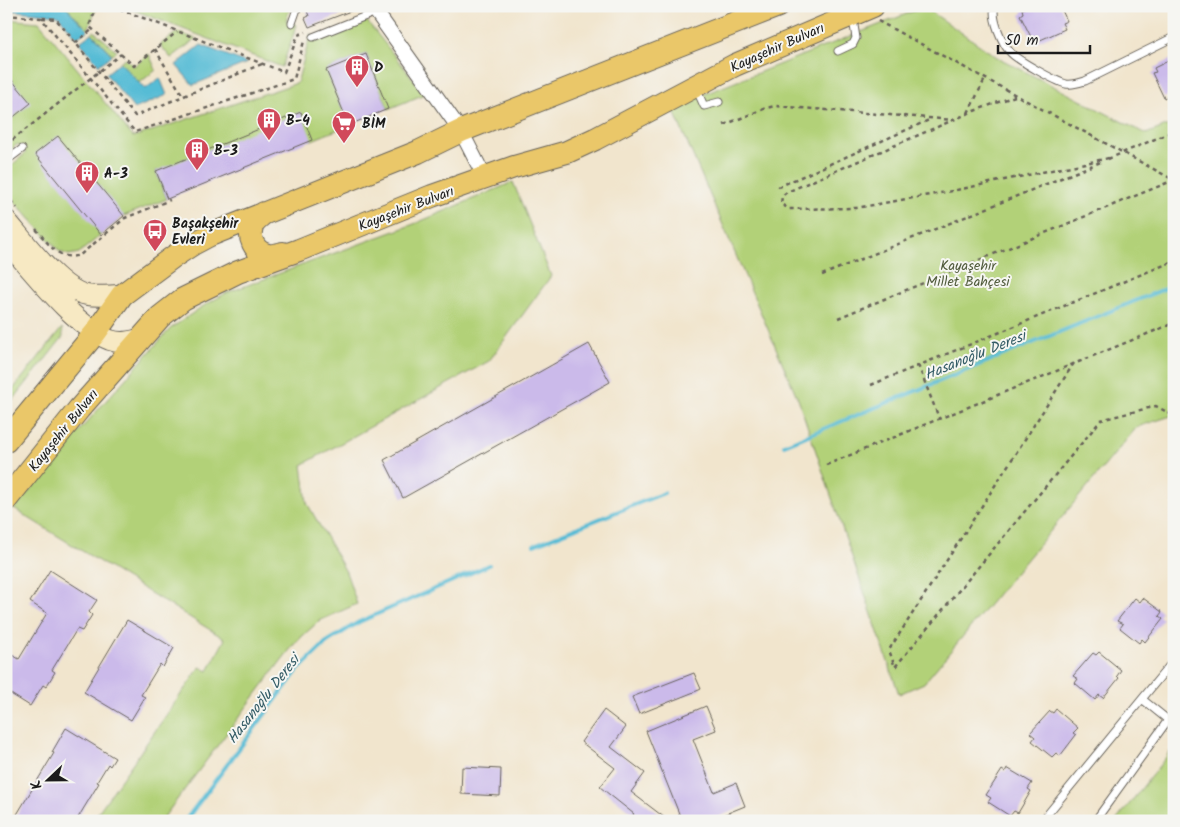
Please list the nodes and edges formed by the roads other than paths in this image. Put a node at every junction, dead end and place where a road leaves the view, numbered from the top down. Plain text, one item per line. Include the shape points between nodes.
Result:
1 (298, 6) edge
2 (778, 6) edge
3 (995, 6) edge
4 (374, 9) edge
5 (862, 11) edge
6 (292, 23) dead end
7 (313, 37) dead end
8 (1174, 37) edge
9 (838, 51) dead end
10 (695, 86) junction
11 (719, 102) dead end
12 (461, 131) junction
13 (22, 148) dead end
14 (6, 161) edge
15 (485, 178) junction
16 (264, 213) junction
17 (13, 215) edge
18 (9, 250) edge
19 (299, 250) junction
20 (122, 295) junction
21 (96, 332) junction
22 (140, 339) junction
23 (10, 429) edge
24 (6, 500) edge
25 (1174, 660) edge
26 (1142, 698) junction
27 (1042, 821) edge
28 (1095, 821) edge

1 - 6 lane
2 - 12 main road
3 - 8 lane via 994,19 1009,51 1066,84 1085,81
4 - 7 lane
4 - 12 street
5 - 9 lane via 853,44
5 - 10 main road, Kayaşehir Bulvarı via 735,65
10 - 11 lane via 704,106
10 - 15 main road, Kayaşehir Bulvarı via 567,152
12 - 15 street
12 - 16 main road via 418,152
13 - 14 lane
15 - 19 main road, Kayaşehir Bulvarı
16 - 19 main road via 253,224 250,234 255,248 268,255
16 - 20 main road via 193,244
17 - 20 street via 58,278 71,289 87,295
18 - 21 street via 60,302
19 - 22 main road, Kayaşehir Bulvarı via 238,272 183,299
20 - 21 main road
21 - 22 street via 124,343
21 - 23 main road
22 - 24 main road, Kayaşehir Bulvarı
25 - 26 lane
26 - 27 lane
26 - 28 lane via 1168,720

